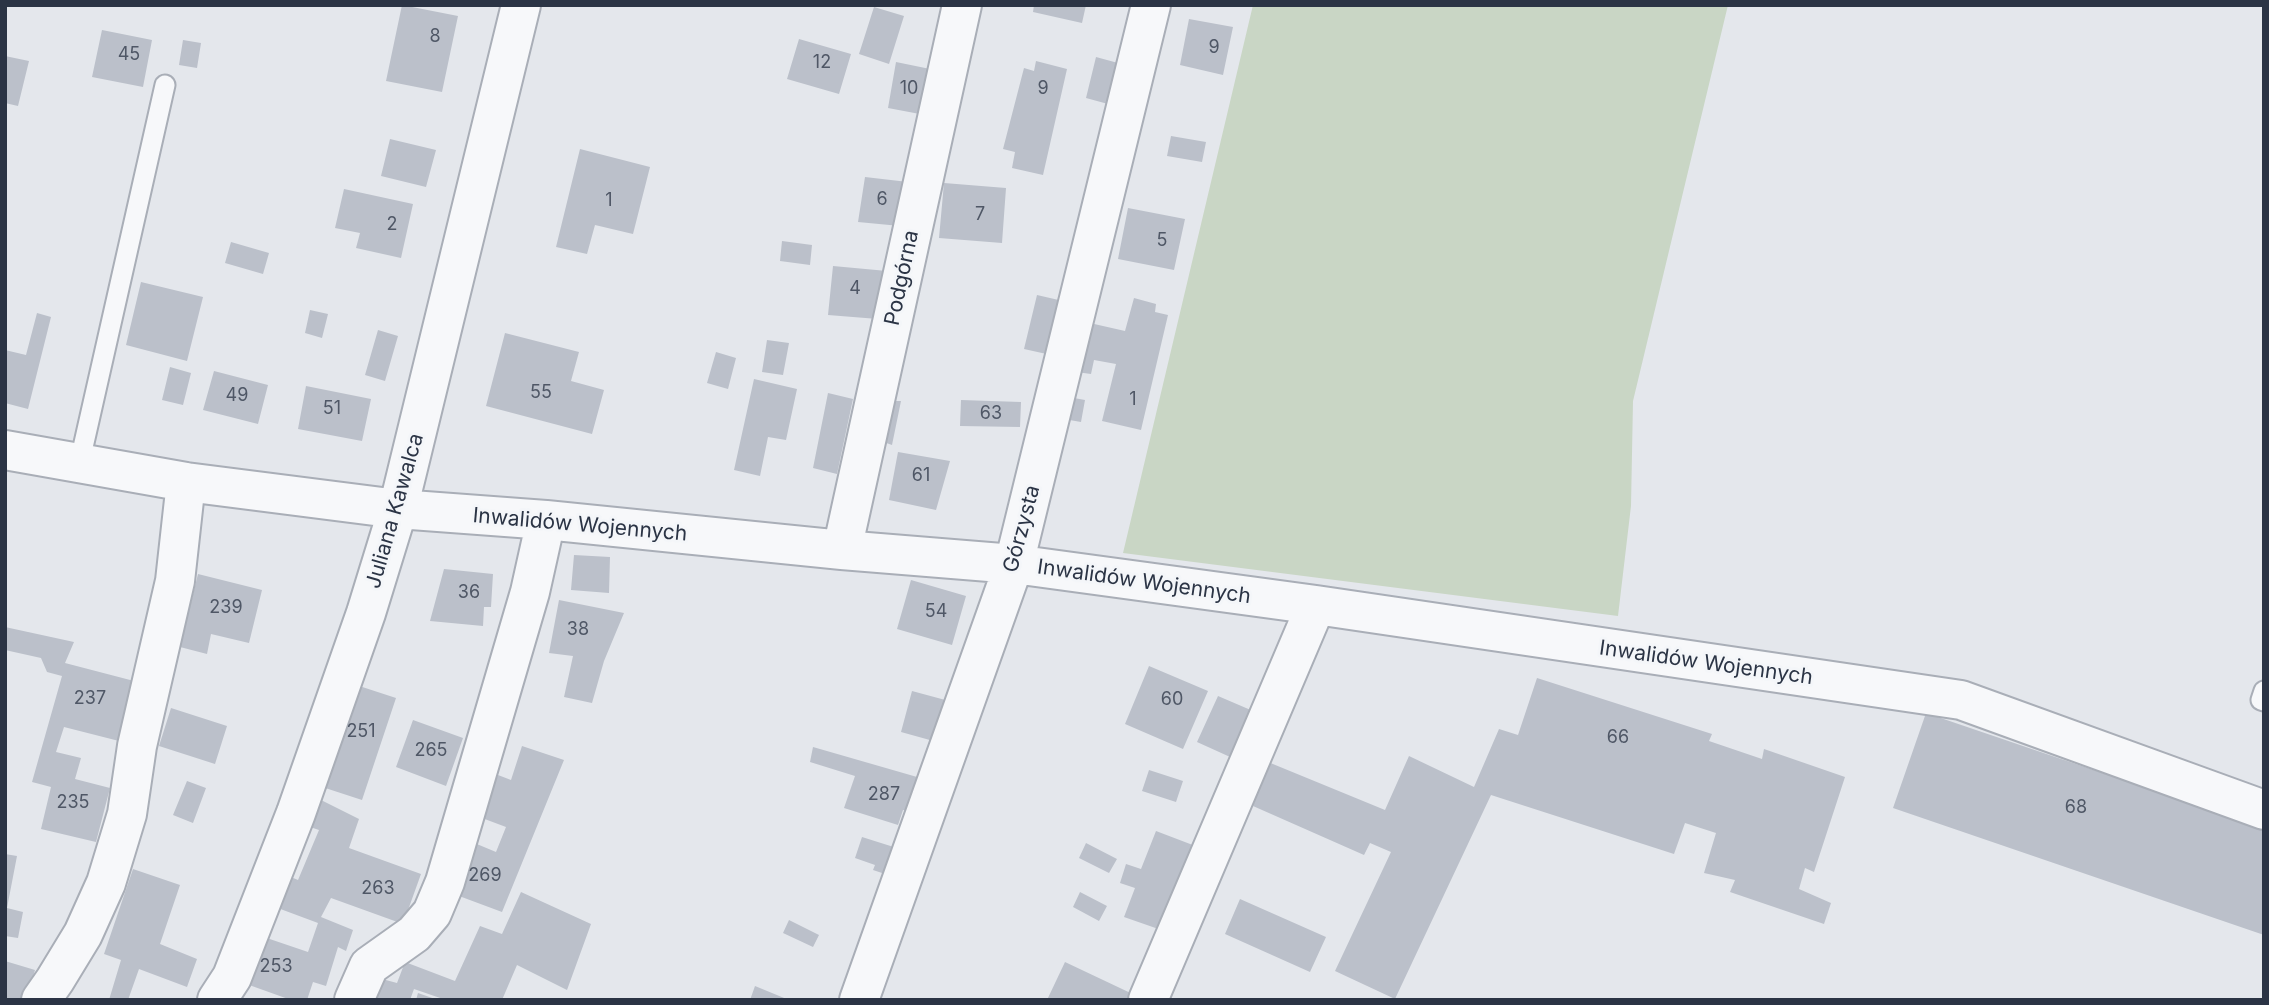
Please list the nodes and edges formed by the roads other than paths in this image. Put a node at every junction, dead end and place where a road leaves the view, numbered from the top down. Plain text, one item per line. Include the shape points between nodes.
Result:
1 (521, 5) edge
2 (962, 5) edge
3 (1151, 5) edge
4 (165, 85) dead end
5 (5, 450) edge
6 (79, 464) junction
7 (186, 482) junction
8 (398, 509) junction
9 (546, 520) junction
10 (842, 550) junction
11 (1014, 564) junction
12 (1316, 605) junction
13 (2264, 691) edge
14 (2264, 701) edge
15 (2264, 810) edge
16 (41, 1000) edge
17 (217, 1000) edge
18 (354, 1000) edge
19 (859, 1000) edge
20 (1148, 1000) edge

1 - 8 street, Juliana Kawalca
2 - 10 street, Podgórna
3 - 11 street, Górzysta
4 - 6 lane
5 - 6 street, Inwalidów Wojennych
6 - 7 street, Inwalidów Wojennych
7 - 8 street, Inwalidów Wojennych
7 - 16 street via 175,581 137,746 127,814 106,883 83,934
8 - 9 street, Inwalidów Wojennych
8 - 17 street, Juliana Kawalca via 296,813 232,977
9 - 10 street, Inwalidów Wojennych
9 - 18 street via 530,592 445,882 432,913 414,934 369,966
10 - 11 street, Inwalidów Wojennych
11 - 12 street, Inwalidów Wojennych
11 - 19 street, Górzysta
12 - 15 street, Inwalidów Wojennych via 1961,700
12 - 20 street
13 - 14 lane

